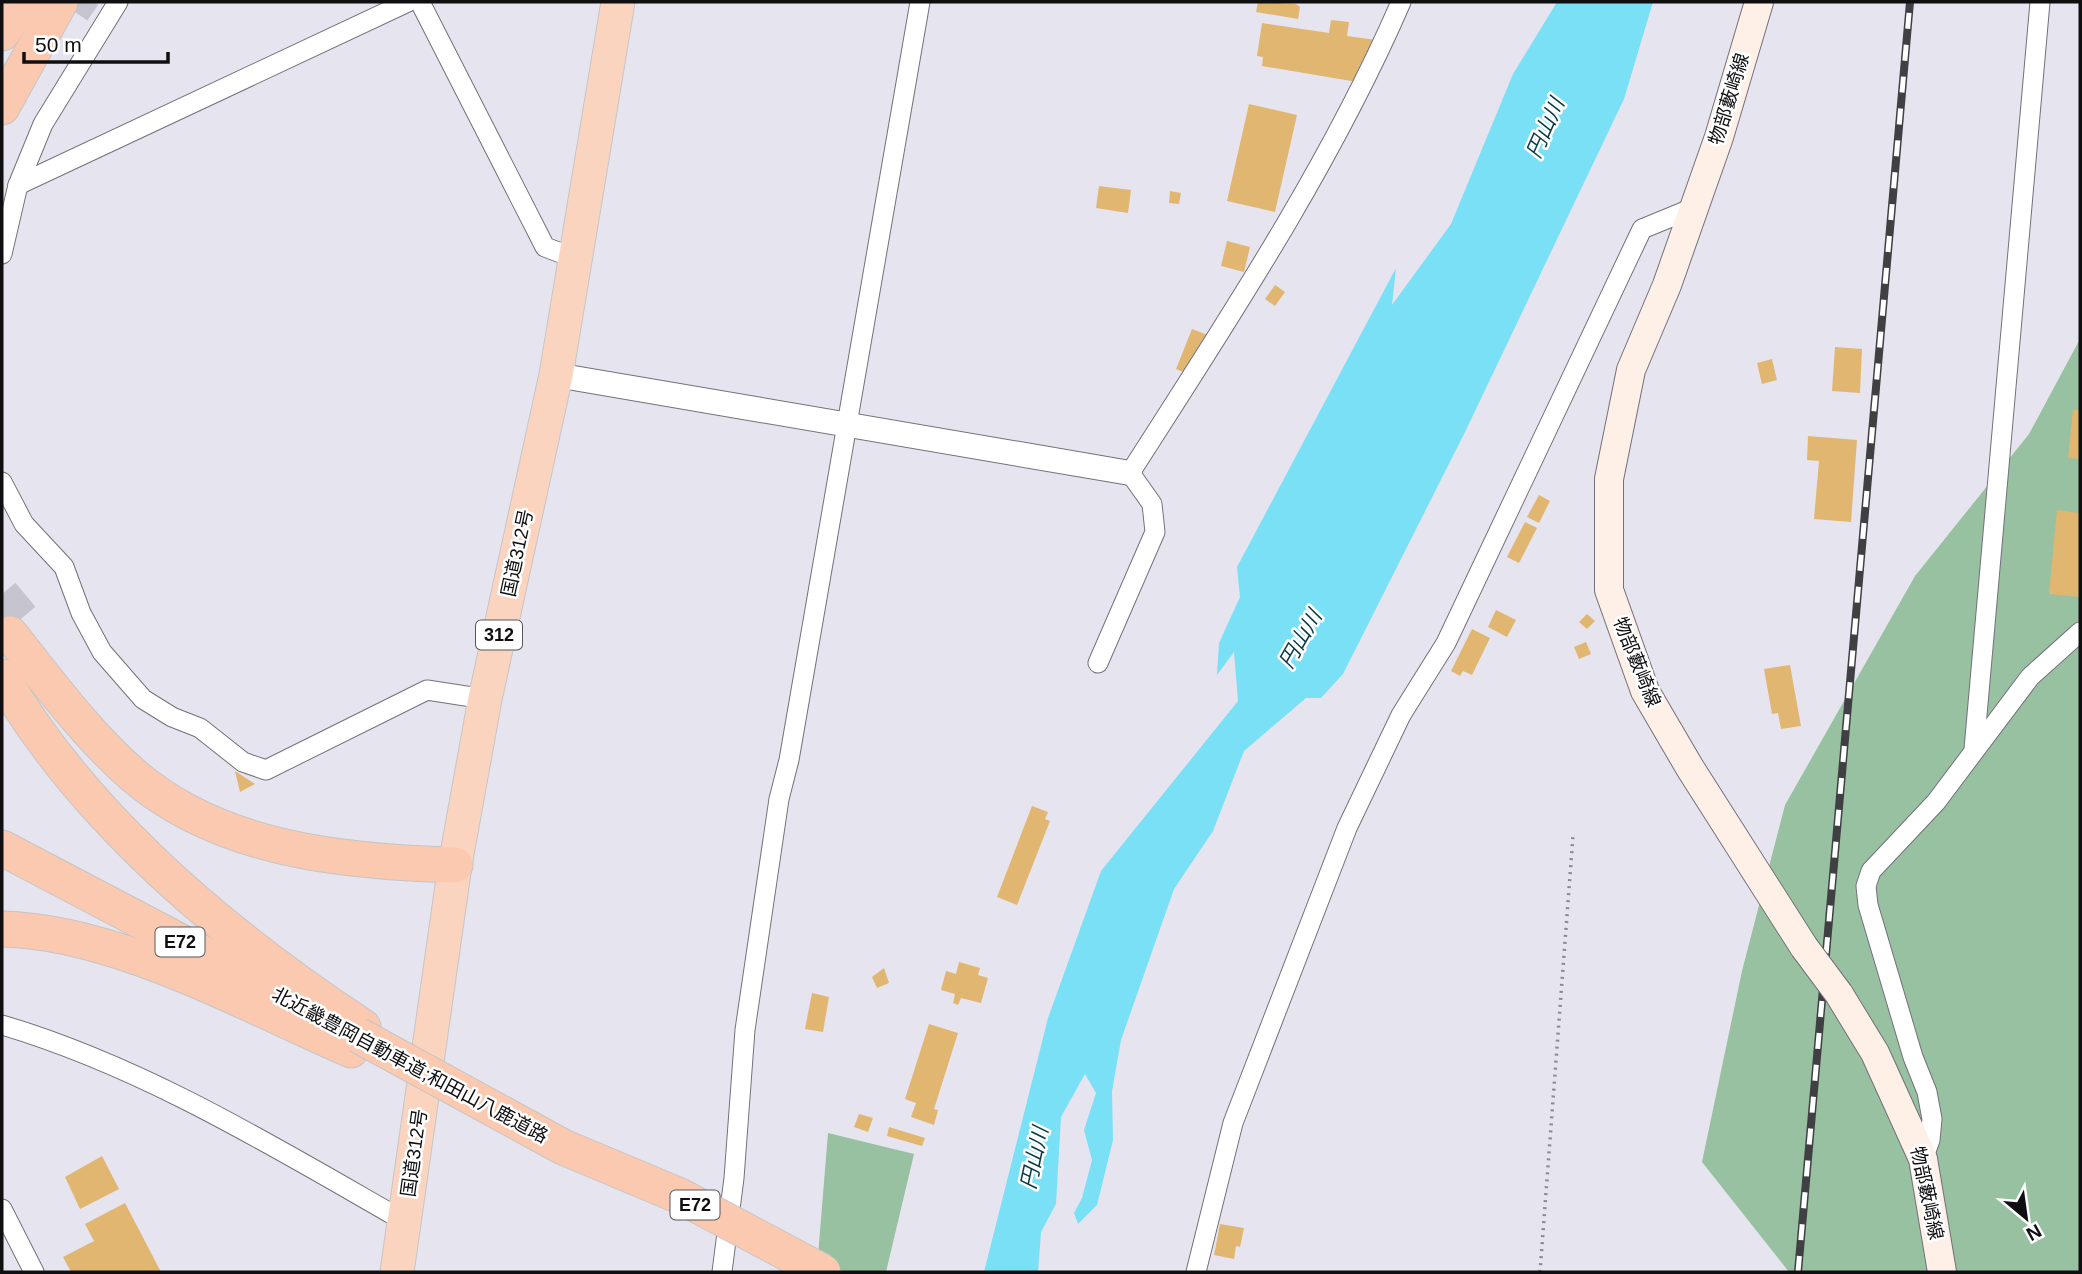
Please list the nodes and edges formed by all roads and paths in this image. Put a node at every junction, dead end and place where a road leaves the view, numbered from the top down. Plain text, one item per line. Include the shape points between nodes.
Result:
1 (20, 2) edge
2 (48, 2) edge
3 (59, 2) edge
4 (118, 2) edge
5 (408, 2) edge
6 (420, 2) edge
7 (618, 2) edge
8 (920, 2) edge
9 (1401, 2) edge
10 (1759, 2) edge
11 (2040, 2) edge
12 (4, 3) edge
13 (2, 11) edge
14 (2, 24) edge
15 (2, 33) edge
16 (5, 82) edge
17 (2, 107) edge
18 (18, 185) junction
19 (1693, 208) junction
20 (2, 254) edge
21 (574, 258) junction
22 (556, 375) junction
23 (846, 426) junction
24 (1130, 473) junction
25 (2, 482) edge
26 (16, 626) tunnel mouth
27 (2080, 632) edge
28 (1098, 663) dead end
29 (2, 677) edge
30 (485, 699) junction
31 (1973, 749) junction
32 (1573, 836) dead end
33 (2, 849) edge
34 (455, 865) junction
35 (2, 929) edge
36 (2, 1025) edge
37 (357, 1037) junction
38 (1923, 1159) junction
39 (680, 1196) junction
40 (2, 1209) edge
41 (404, 1221) junction
42 (34, 1272) edge
43 (397, 1272) edge
44 (722, 1272) edge
45 (823, 1272) edge
46 (1196, 1272) edge
47 (1540, 1272) edge
48 (1942, 1272) edge

1 - 14 highway
1 - 15 highway
2 - 16 highway
3 - 16 highway
3 - 17 highway
4 - 18 street via 100,17 43,124
5 - 18 street
6 - 21 street via 545,247
7 - 21 highway, 国道312号 / 312
8 - 23 street
9 - 24 street via 1370,73 1242,298
10 - 19 main road, 物部藪崎線
11 - 31 street
12 - 13 highway
18 - 20 street
19 - 38 main road, 物部藪崎線, bridge via 1631,370 1609,479 1609,590 1645,691 1875,1053
19 - 46 street via 1642,229 1446,643 1401,715 1347,828 1233,1124
21 - 22 highway, 国道312号 / 312
22 - 23 street
22 - 30 highway, 国道312号 / 312
23 - 24 street
23 - 44 street via 779,799 745,1030
24 - 28 street via 1152,504 1156,532
25 - 30 street via 24,524 64,567 80,613 102,652 143,699 200,728 243,762 266,770 427,690
26 - 34 highway via 111,754 157,793 204,820 292,847 382,863
27 - 31 street via 2030,677
29 - 37 highway via 69,772 166,875
30 - 34 highway, 国道312号 / 312
31 - 38 street via 1936,802 1871,871 1866,886 1913,1058 1927,1092 1932,1119
32 - 47 path
33 - 37 highway, 北近畿豊岡自動車道;和田山八鹿道路 / E72
34 - 41 highway, 国道312号 / 312
35 - 37 highway via 53,933 149,961
36 - 41 street via 43,1037 160,1088
37 - 39 highway, 北近畿豊岡自動車道;和田山八鹿道路 / E72, bridge via 562,1147
37 - 39 highway, bridge via 627,1158
38 - 48 main road, 物部藪崎線
39 - 45 highway, 北近畿豊岡自動車道;和田山八鹿道路 / E72, bridge
40 - 42 street
41 - 43 highway, 国道312号 / 312

